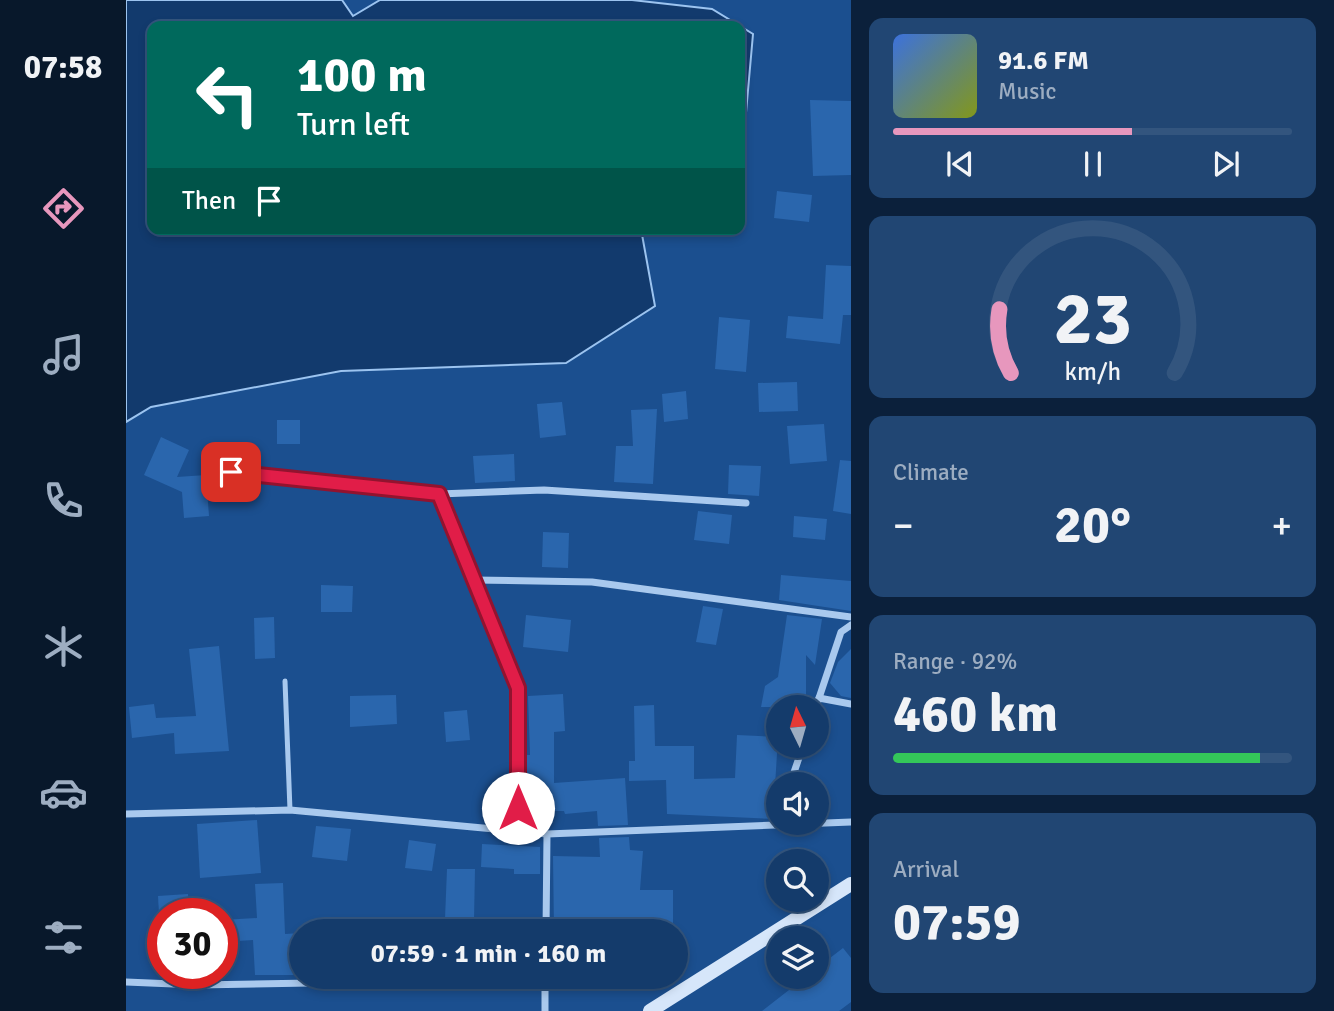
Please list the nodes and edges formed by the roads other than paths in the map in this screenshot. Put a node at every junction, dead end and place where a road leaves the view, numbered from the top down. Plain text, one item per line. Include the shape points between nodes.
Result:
1 (205, 469) dead end
2 (439, 494) junction
3 (746, 503) dead end
4 (474, 580) junction
5 (851, 617) edge
6 (851, 625) edge
7 (285, 681) dead end
8 (820, 695) edge
9 (830, 700) edge
10 (851, 704) edge
11 (290, 810) junction
12 (126, 814) edge
13 (829, 822) edge
14 (851, 822) edge
15 (766, 823) edge
16 (518, 833) junction
17 (547, 834) junction
18 (851, 884) edge
19 (546, 919) edge
20 (126, 982) edge
21 (289, 983) edge
22 (545, 989) edge
23 (545, 1011) edge
24 (650, 1011) edge

1 - 2 street
2 - 3 street via 544,490
2 - 4 street
4 - 5 street via 592,582
4 - 16 street via 518,688
6 - 8 street via 841,632
7 - 11 lane
9 - 10 street
11 - 12 street
11 - 16 street
13 - 14 street
15 - 17 street
16 - 17 street
17 - 19 street
18 - 24 main road
20 - 21 street
22 - 23 street

